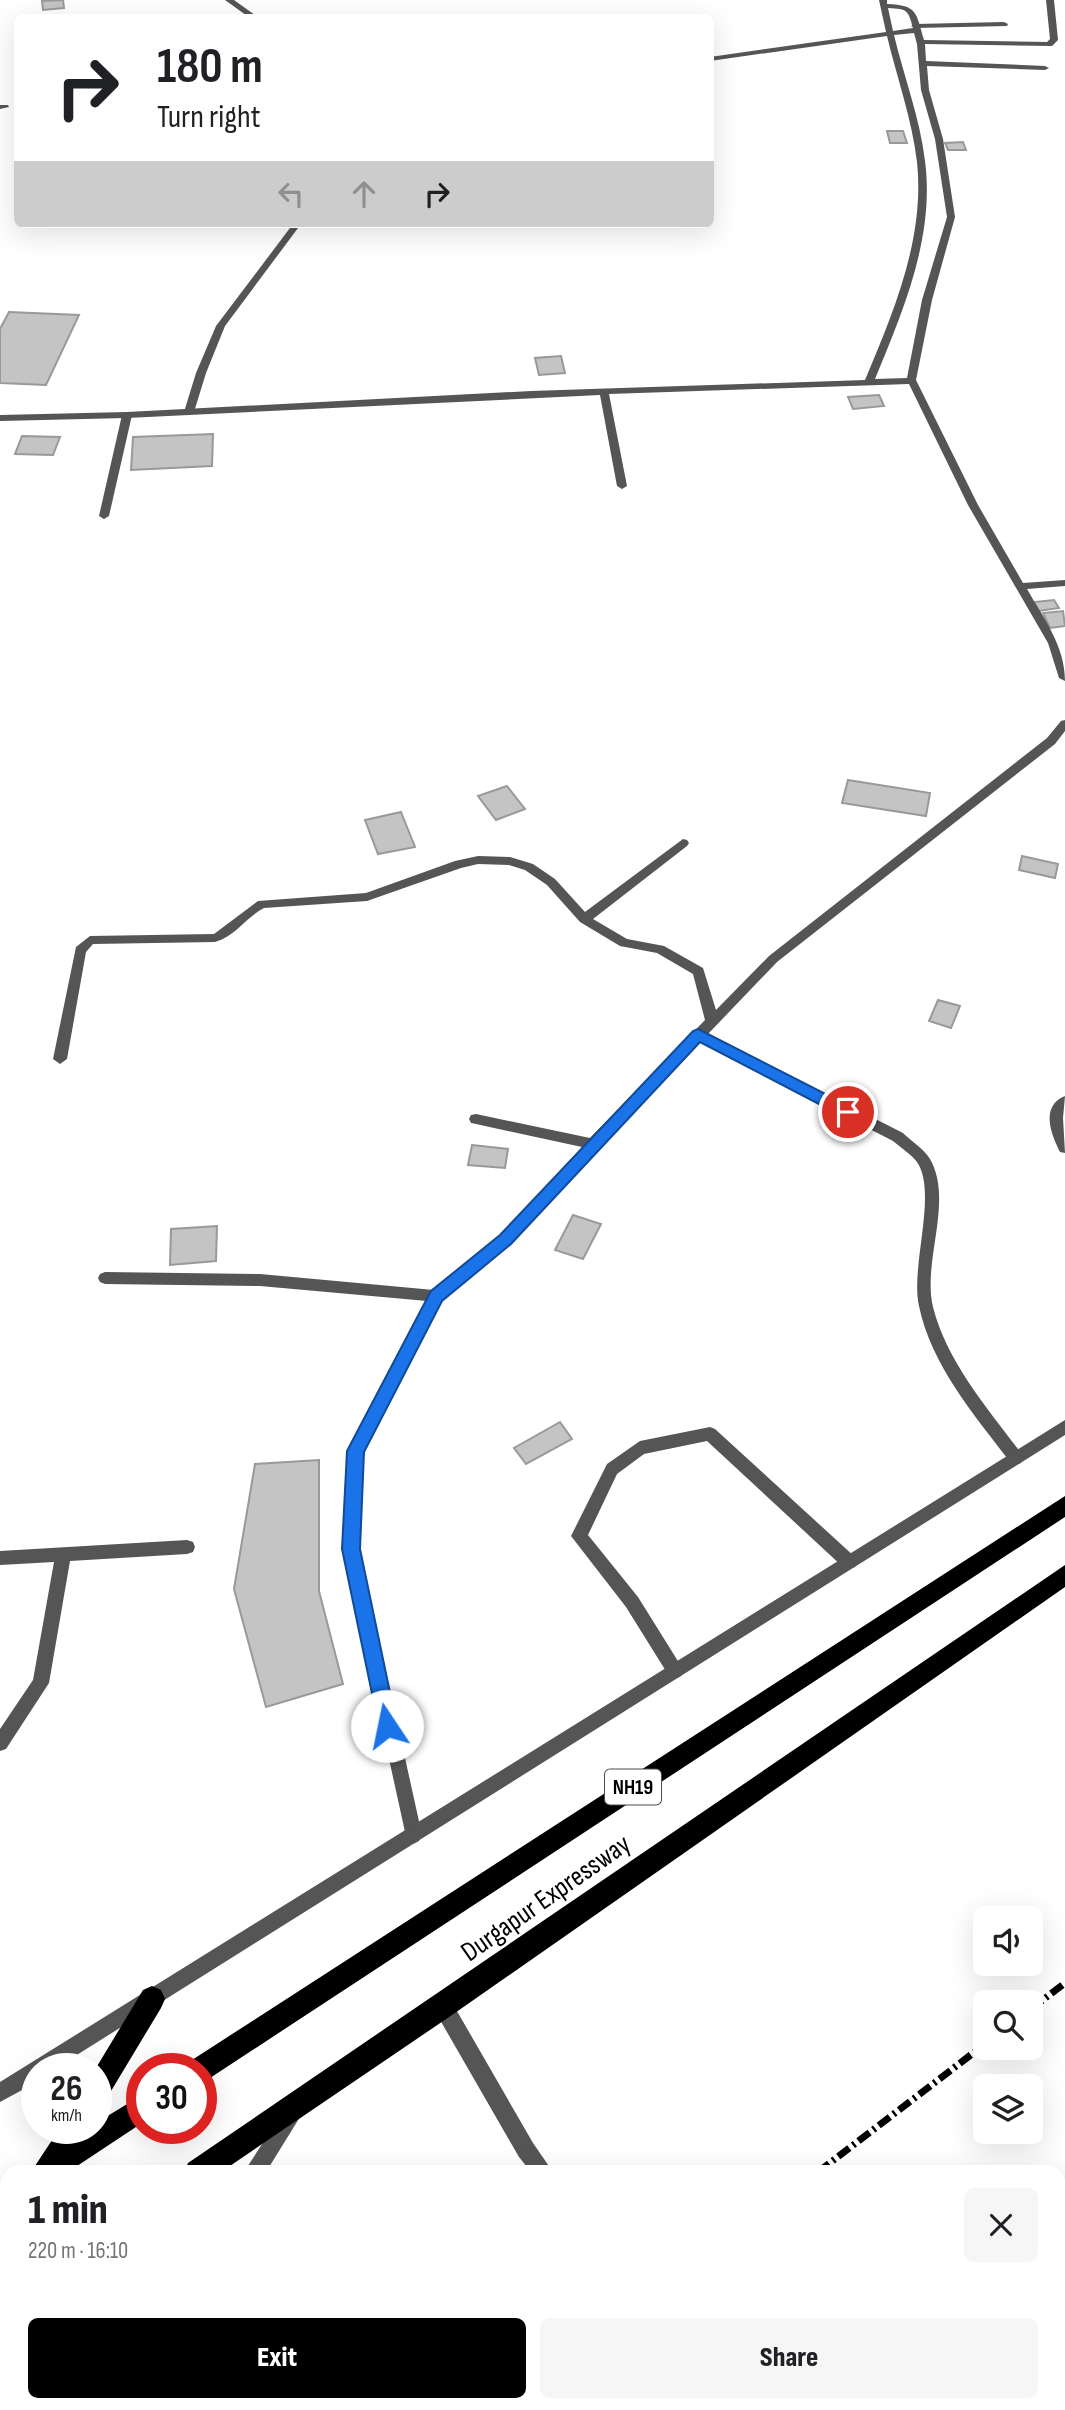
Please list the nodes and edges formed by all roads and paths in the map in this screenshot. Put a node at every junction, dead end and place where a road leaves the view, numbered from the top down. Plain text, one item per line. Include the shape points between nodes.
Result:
1 (229, 0) edge
2 (1049, 0) edge
3 (884, 3) edge
4 (250, 14) edge
5 (1004, 24) dead end
6 (916, 28) junction
7 (890, 33) junction
8 (920, 42) junction
9 (714, 58) edge
10 (922, 63) junction
11 (1045, 68) dead end
12 (294, 228) edge
13 (906, 381) junction
14 (869, 382) junction
15 (604, 392) junction
16 (189, 412) junction
17 (127, 415) junction
18 (0, 418) edge
19 (622, 486) dead end
20 (104, 516) dead end
21 (1065, 583) edge
22 (1020, 586) junction
23 (1062, 662) edge
24 (1065, 678) edge
25 (1065, 724) edge
26 (683, 843) dead end
27 (584, 919) junction
28 (712, 1021) junction
29 (698, 1035) junction
30 (60, 1059) dead end
31 (1065, 1101) edge
32 (476, 1119) dead end
33 (593, 1143) junction
34 (1065, 1148) edge
35 (104, 1278) dead end
36 (437, 1296) junction
37 (1065, 1427) edge
38 (1016, 1458) junction
39 (1065, 1505) edge
40 (187, 1547) dead end
41 (63, 1555) junction
42 (0, 1558) edge
43 (849, 1562) junction
44 (1065, 1575) edge
45 (675, 1671) junction
46 (0, 1743) edge
47 (413, 1835) junction
48 (152, 1999) junction
49 (443, 2006) junction
50 (65, 2053) edge
51 (217, 2059) edge
52 (112, 2065) edge
53 (21, 2080) edge
54 (0, 2093) edge
55 (302, 2101) junction
56 (126, 2118) edge
57 (64, 2144) edge
58 (51, 2165) edge
59 (54, 2165) edge
60 (207, 2165) edge
61 (259, 2165) edge
62 (538, 2165) edge

1 - 4 street
2 - 8 street via 1054,40 1049,44
3 - 6 street via 909,8
3 - 7 street
5 - 6 street
6 - 7 street
6 - 8 street
7 - 9 street
7 - 14 street via 922,162 922,198 916,245 895,323
8 - 10 street
10 - 11 street
10 - 13 street via 951,217
12 - 16 street via 221,326
13 - 14 street
13 - 22 street via 915,385 973,505
14 - 15 street
15 - 16 street
15 - 19 street
16 - 17 street
17 - 18 street
17 - 20 street
21 - 22 street
22 - 23 street
23 - 24 street
25 - 28 street via 1051,741 773,959
26 - 27 street
27 - 28 street via 624,943 660,948 699,971
27 - 30 street via 551,882 529,867 478,860 367,897 262,904 229,933 215,938 90,940 80,950
28 - 29 street
29 - 33 street
29 - 38 street via 898,1137 925,1163 930,1185 925,1304 937,1339 971,1397
31 - 34 street via 1059,1106 1055,1128
32 - 33 street
33 - 36 street via 506,1239
35 - 36 street via 260,1280
36 - 47 street via 355,1451 351,1549
37 - 38 street
38 - 43 street
39 - 51 highway, Durgapur Expressway / NH19
40 - 41 street
41 - 42 street
41 - 46 street via 41,1683
43 - 45 street
43 - 45 street via 710,1434 640,1448 612,1469 579,1536 632,1602
44 - 49 highway, Durgapur Expressway
45 - 47 street
47 - 48 street
48 - 50 street
48 - 52 highway
49 - 55 highway, Durgapur Expressway
49 - 62 street
53 - 54 street
55 - 60 highway, Durgapur Expressway
55 - 61 street
56 - 59 highway
57 - 58 highway

